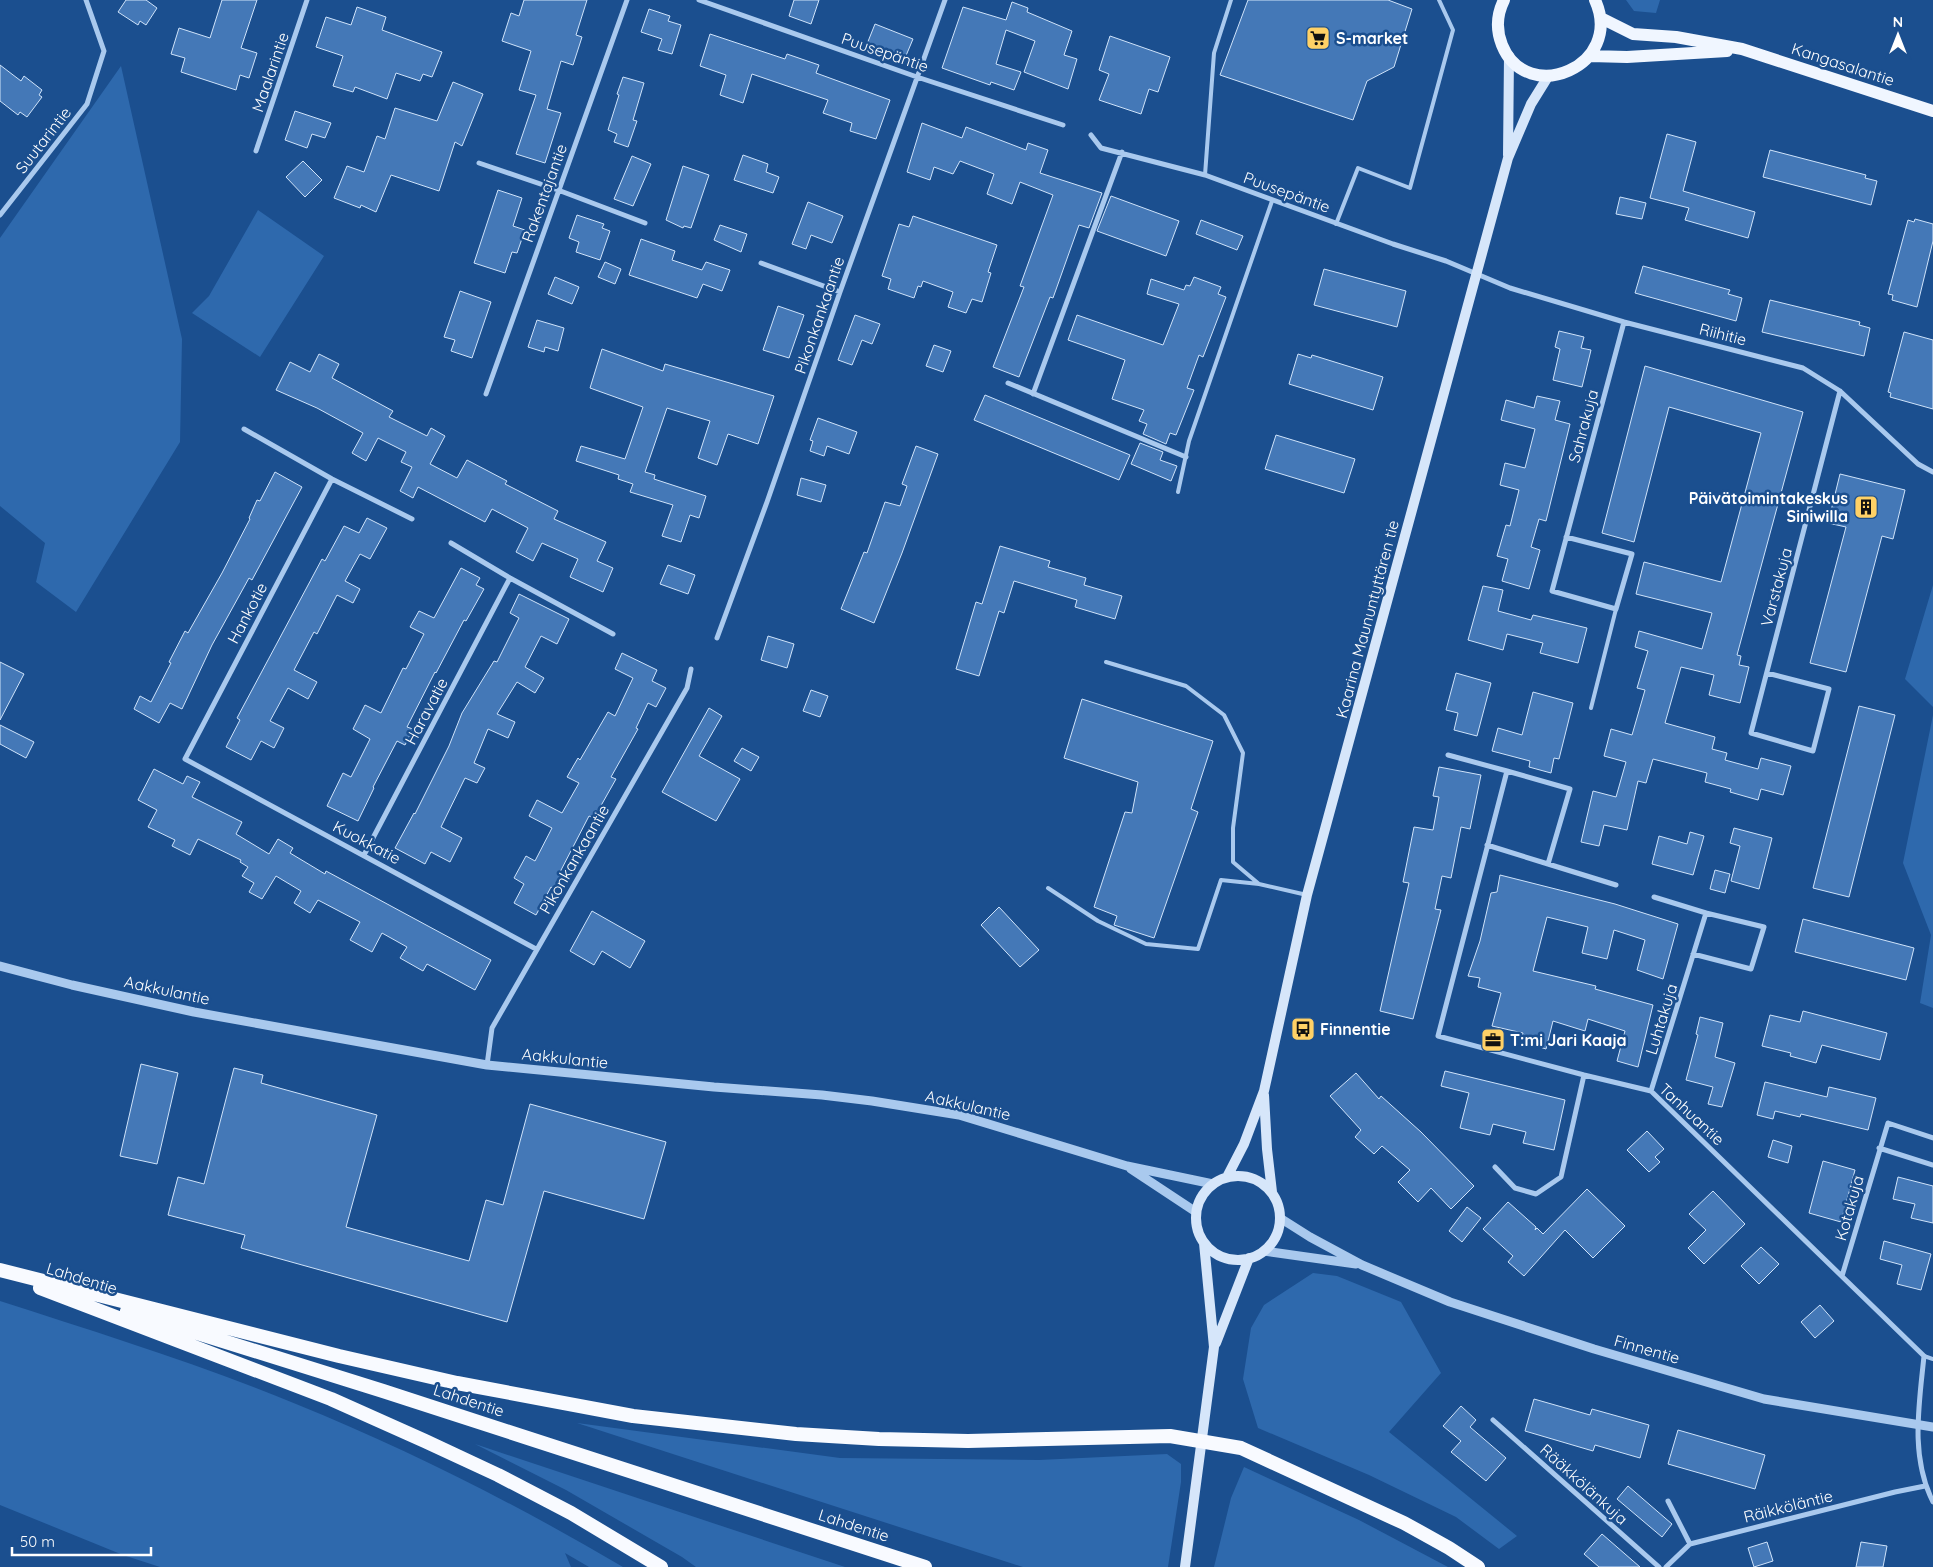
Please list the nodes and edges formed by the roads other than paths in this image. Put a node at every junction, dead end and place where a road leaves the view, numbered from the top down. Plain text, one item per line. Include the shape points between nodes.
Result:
1 (86, 0) edge
2 (308, 0) edge
3 (627, 0) edge
4 (699, 0) edge
5 (945, 0) edge
6 (1230, 0) edge
7 (1439, 0) edge
8 (1595, 0) edge
9 (1501, 1) edge
10 (1601, 18) junction
11 (1742, 50) junction
12 (1509, 56) junction
13 (1590, 56) junction
14 (1549, 75) junction
15 (917, 77) junction
16 (1933, 111) edge
17 (1063, 126) dead end
18 (1091, 135) dead end
19 (256, 151) dead end
20 (1122, 152) junction
21 (1508, 158) junction
22 (479, 162) dead end
23 (1205, 175) junction
24 (558, 190) junction
25 (1272, 201) junction
26 (0, 215) edge
27 (645, 223) dead end
28 (1336, 224) junction
29 (762, 263) dead end
30 (1477, 273) junction
31 (840, 292) junction
32 (1624, 322) junction
33 (1008, 383) dead end
34 (1840, 391) junction
35 (486, 394) dead end
36 (1033, 394) junction
37 (244, 429) dead end
38 (1186, 457) junction
39 (1933, 472) edge
40 (332, 479) junction
41 (1178, 492) dead end
42 (412, 519) dead end
43 (1566, 537) junction
44 (451, 544) dead end
45 (510, 578) junction
46 (1616, 609) junction
47 (613, 634) dead end
48 (717, 638) dead end
49 (1106, 662) dead end
50 (691, 669) dead end
51 (1767, 673) junction
52 (1591, 708) dead end
53 (1448, 755) dead end
54 (184, 759) joint
55 (1507, 772) junction
56 (1487, 845) junction
57 (364, 855) junction
58 (1548, 864) junction
59 (1259, 884) junction
60 (1616, 885) dead end
61 (1048, 888) dead end
62 (1307, 895) junction
63 (1654, 896) dead end
64 (1706, 913) junction
65 (536, 949) junction
66 (1694, 954) junction
67 (0, 966) edge
68 (487, 1065) junction
69 (1584, 1075) junction
70 (1652, 1090) junction
71 (1264, 1092) junction
72 (1933, 1138) edge
73 (1879, 1148) junction
74 (1933, 1165) edge
75 (1127, 1166) junction
76 (1495, 1168) dead end
77 (1227, 1177) junction
78 (1212, 1184) junction
79 (1272, 1192) junction
80 (1196, 1212) junction
81 (1280, 1218) junction
82 (1204, 1243) junction
83 (1264, 1251) junction
84 (1249, 1258) junction
85 (1362, 1265) junction
86 (0, 1271) edge
87 (1842, 1276) junction
88 (1214, 1347) junction
89 (1924, 1356) junction
90 (1933, 1359) edge
91 (1493, 1420) dead end
92 (1917, 1424) junction
93 (1933, 1428) edge
94 (1203, 1441) junction
95 (1925, 1486) junction
96 (1668, 1501) dead end
97 (1933, 1502) edge
98 (1690, 1544) junction
99 (661, 1567) edge
100 (925, 1567) edge
101 (1185, 1567) edge
102 (1478, 1567) edge
103 (1659, 1567) edge
104 (1666, 1567) edge

1 - 26 street, Suutarintie via 104,51 87,104
2 - 19 street, Maalarintie
3 - 24 street, Rakentajantie
4 - 15 street, Puusepäntie
5 - 15 street, Pikonkankaantie
6 - 23 lane via 1214,53
7 - 28 lane via 1453,30 1410,188 1358,168
8 - 10 main road
9 - 12 main road via 1498,31
10 - 11 main road, Kangasalantie via 1633,34 1676,36
10 - 13 main road via 1599,39
11 - 13 main road, Kangasalantie
11 - 16 main road, Kangasalantie
12 - 14 main road via 1531,72
12 - 21 main road, Kaarina Maununtyttären tie
13 - 14 main road via 1576,68
14 - 21 main road, Kaarina Maununtyttären tie
15 - 17 street, Puusepäntie
15 - 31 street, Pikonkankaantie
18 - 20 street, Puusepäntie via 1101,148
20 - 23 street, Puusepäntie
20 - 36 street
21 - 30 main road, Kaarina Maununtyttären tie
22 - 24 street
23 - 25 street, Puusepäntie
24 - 27 street
24 - 35 street, Rakentajantie
25 - 28 street, Puusepäntie
25 - 38 lane
28 - 30 street, Puusepäntie
29 - 31 street
30 - 32 street, Riihitie via 1510,288
30 - 62 main road, Kaarina Maununtyttären tie
31 - 48 street, Pikonkankaantie
32 - 34 street, Riihitie via 1803,368
32 - 43 street, Sahrakuja
33 - 36 street
34 - 39 street, Riihitie via 1918,464
34 - 51 street, Varstakuja
36 - 38 street
37 - 40 street
38 - 41 lane
40 - 42 street
40 - 54 street, Hankotie
43 - 46 street, Sahrakuja via 1552,591
43 - 46 street via 1632,554
44 - 45 street
45 - 47 street
45 - 57 street, Haravatie
46 - 52 lane
49 - 59 lane via 1186,686 1224,715 1244,753 1233,828 1233,862
50 - 65 street, Pikonkankaantie via 688,688
51 - 51 street, Varstakuja via 1829,689 1814,751 1751,734
53 - 55 street
54 - 57 street, Kuokkatie
55 - 56 street, Tanhuantie
55 - 58 street via 1570,789
56 - 58 street
56 - 69 street, Tanhuantie via 1438,1036
57 - 65 street, Kuokkatie
58 - 60 street
59 - 61 lane via 1221,880 1198,949 1146,944 1098,921
59 - 62 lane
62 - 71 main road, Kaarina Maununtyttären tie
63 - 64 street
64 - 66 street, Luhtakuja
64 - 66 street via 1764,926 1751,969
65 - 68 street, Pikonkankaantie via 492,1028
66 - 70 street, Luhtakuja
67 - 68 street, Aakkulantie via 194,1012
68 - 75 street, Aakkulantie via 872,1101 959,1115
69 - 70 street, Tanhuantie
69 - 76 street via 1561,1177 1536,1194 1515,1188
70 - 87 street, Tanhuantie
71 - 77 main road, Kaarina Maununtyttären tie
71 - 79 main road, Kaarina Maununtyttären tie
72 - 73 street, Kotakuja via 1888,1123
73 - 74 street
73 - 87 street, Kotakuja
75 - 78 street, Aakkulantie
75 - 80 street, Aakkulantie
77 - 78 main road
77 - 79 main road via 1252,1178
78 - 80 main road
79 - 81 main road
80 - 82 main road
81 - 83 main road via 1278,1231
81 - 85 street, Finnentie
82 - 84 main road via 1224,1258
82 - 88 main road
83 - 84 main road
83 - 85 street, Finnentie
84 - 88 main road
85 - 92 street, Finnentie via 1450,1302 1764,1399
86 - 94 highway via 339,1356 457,1383 633,1416 796,1434 879,1439 968,1442 1170,1436
86 - 99 highway via 330,1399 417,1437 498,1474
86 - 100 highway, Lahdentie via 384,1391
87 - 89 street, Tanhuantie
88 - 94 main road
89 - 90 lane
89 - 92 street
91 - 103 street, Rääkkölänkuja
92 - 93 street, Finnentie
92 - 95 street
94 - 101 main road
94 - 102 highway via 1241,1448 1352,1498 1404,1523
95 - 97 street
95 - 98 street, Räikköläntie
96 - 98 street
98 - 104 street, Räikköläntie

